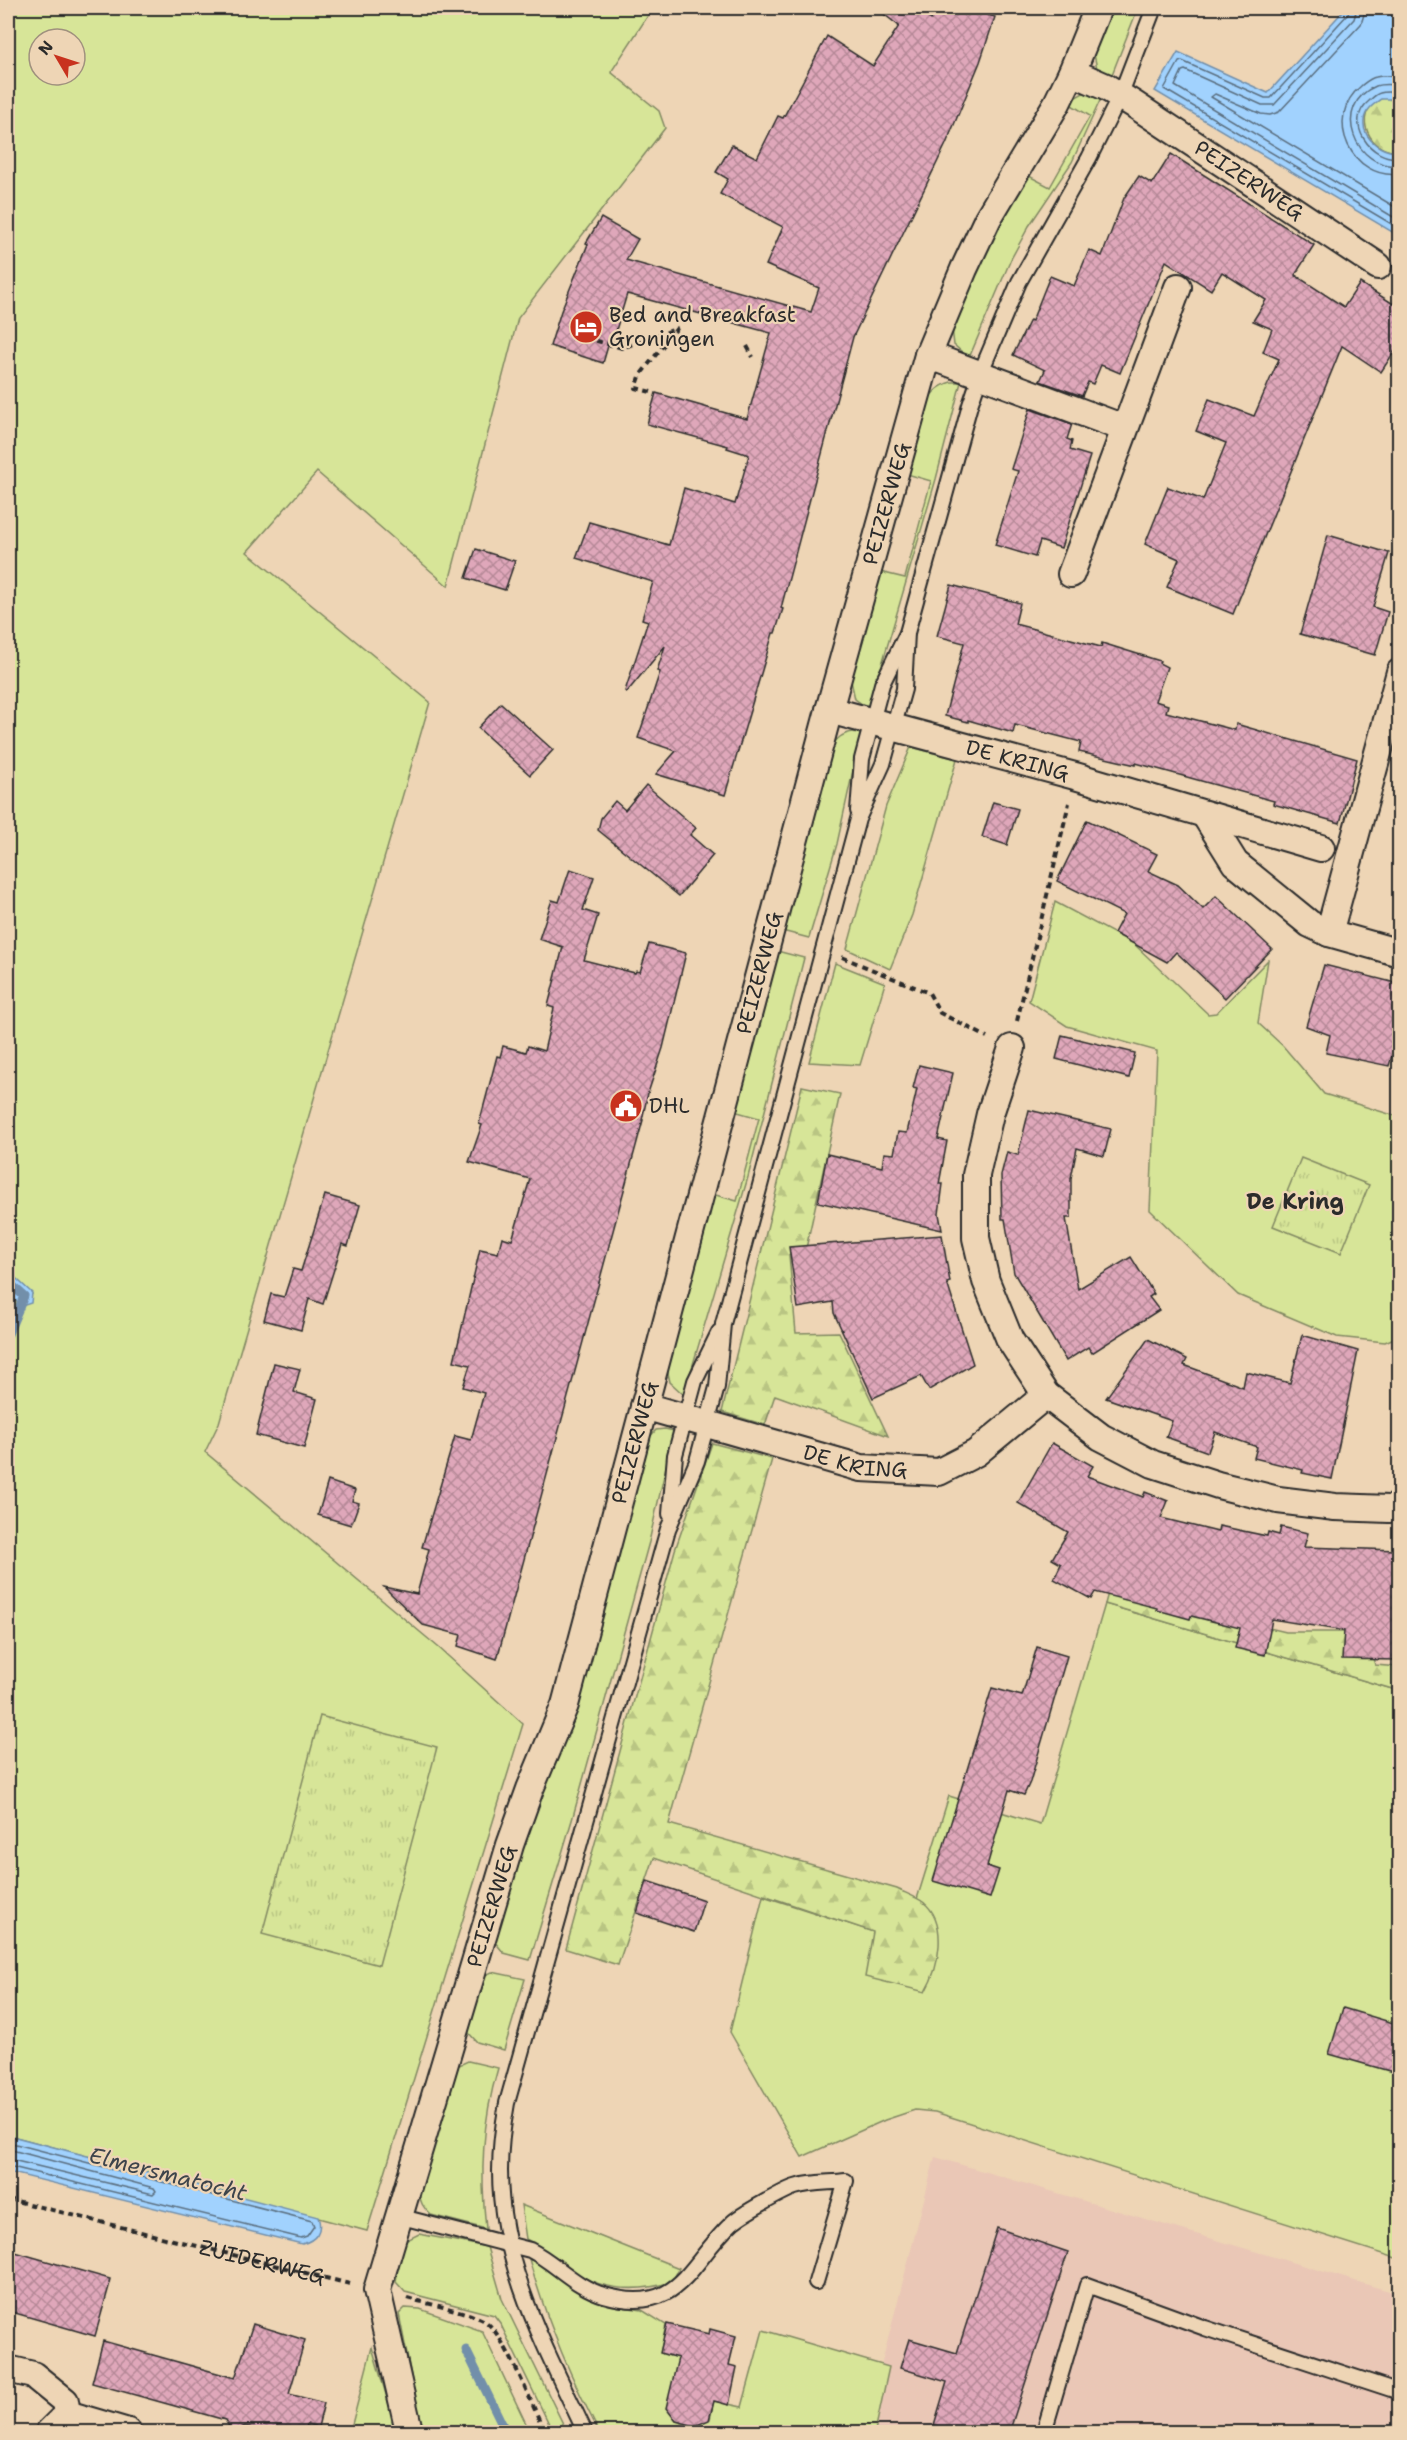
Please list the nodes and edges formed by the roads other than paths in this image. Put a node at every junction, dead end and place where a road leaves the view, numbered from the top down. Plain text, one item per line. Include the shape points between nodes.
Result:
1 (1098, 8) edge
2 (1154, 8) edge
3 (1072, 72) junction
4 (1120, 96) junction
5 (1378, 266) dead end
6 (1178, 287) dead end
7 (928, 355) junction
8 (981, 374) junction
9 (1124, 428) junction
10 (1071, 574) dead end
11 (908, 633) junction
12 (1400, 672) edge
13 (829, 710) junction
14 (883, 724) junction
15 (1205, 814) junction
16 (858, 819) junction
17 (1321, 848) dead end
18 (1329, 933) junction
19 (1400, 953) edge
20 (1012, 1048) road end
21 (723, 1324) junction
22 (1046, 1395) junction
23 (644, 1406) junction
24 (696, 1421) junction
25 (1400, 1507) edge
26 (668, 1529) junction
27 (398, 2216) junction
28 (508, 2245) junction
29 (816, 2282) dead end
30 (8, 2369) edge
31 (1400, 2392) edge
32 (67, 2414) junction
33 (49, 2433) edge
34 (128, 2433) edge
35 (407, 2433) edge
36 (585, 2433) edge
37 (1044, 2433) edge

1 - 3 street, PEIZERWEG
2 - 4 lane, PEIZERWEG
3 - 4 street, PEIZERWEG
3 - 7 street, PEIZERWEG via 1041,133 988,218
4 - 5 street, PEIZERWEG
4 - 8 lane, PEIZERWEG via 1019,282
6 - 9 street
7 - 8 street
7 - 13 street, PEIZERWEG
8 - 9 street
8 - 11 lane, PEIZERWEG
9 - 10 street
11 - 14 lane, PEIZERWEG via 904,689
11 - 14 lane, PEIZERWEG via 882,684
12 - 18 street
13 - 14 street, DE KRING
13 - 23 street, PEIZERWEG
14 - 15 street, DE KRING
14 - 16 lane, PEIZERWEG via 883,764
14 - 16 lane, PEIZERWEG via 862,759
15 - 17 street, DE KRING
15 - 18 street via 1236,863 1310,924
16 - 21 lane, PEIZERWEG
18 - 19 street
20 - 22 street via 990,1114 976,1175 976,1238 986,1281 1010,1340
21 - 24 lane, PEIZERWEG via 717,1387
21 - 24 lane, PEIZERWEG via 695,1381
22 - 24 street, DE KRING via 976,1453 939,1472 861,1468
22 - 25 street via 1101,1437 1153,1464 1218,1485 1278,1500
23 - 24 street, DE KRING
23 - 27 street, PEIZERWEG via 565,1706 510,1845
24 - 26 lane, PEIZERWEG via 697,1461
24 - 26 lane, PEIZERWEG via 675,1455
26 - 28 lane, PEIZERWEG via 507,2103 500,2170
27 - 28 lane
27 - 35 street, PEIZERWEG via 377,2290
28 - 29 lane via 542,2256 571,2279 604,2295 622,2299 657,2297 679,2286 733,2222 795,2187 846,2181
28 - 36 lane, PEIZERWEG via 533,2321
30 - 32 street via 33,2375 65,2401
31 - 37 lane via 1087,2285
32 - 33 street
32 - 34 street

